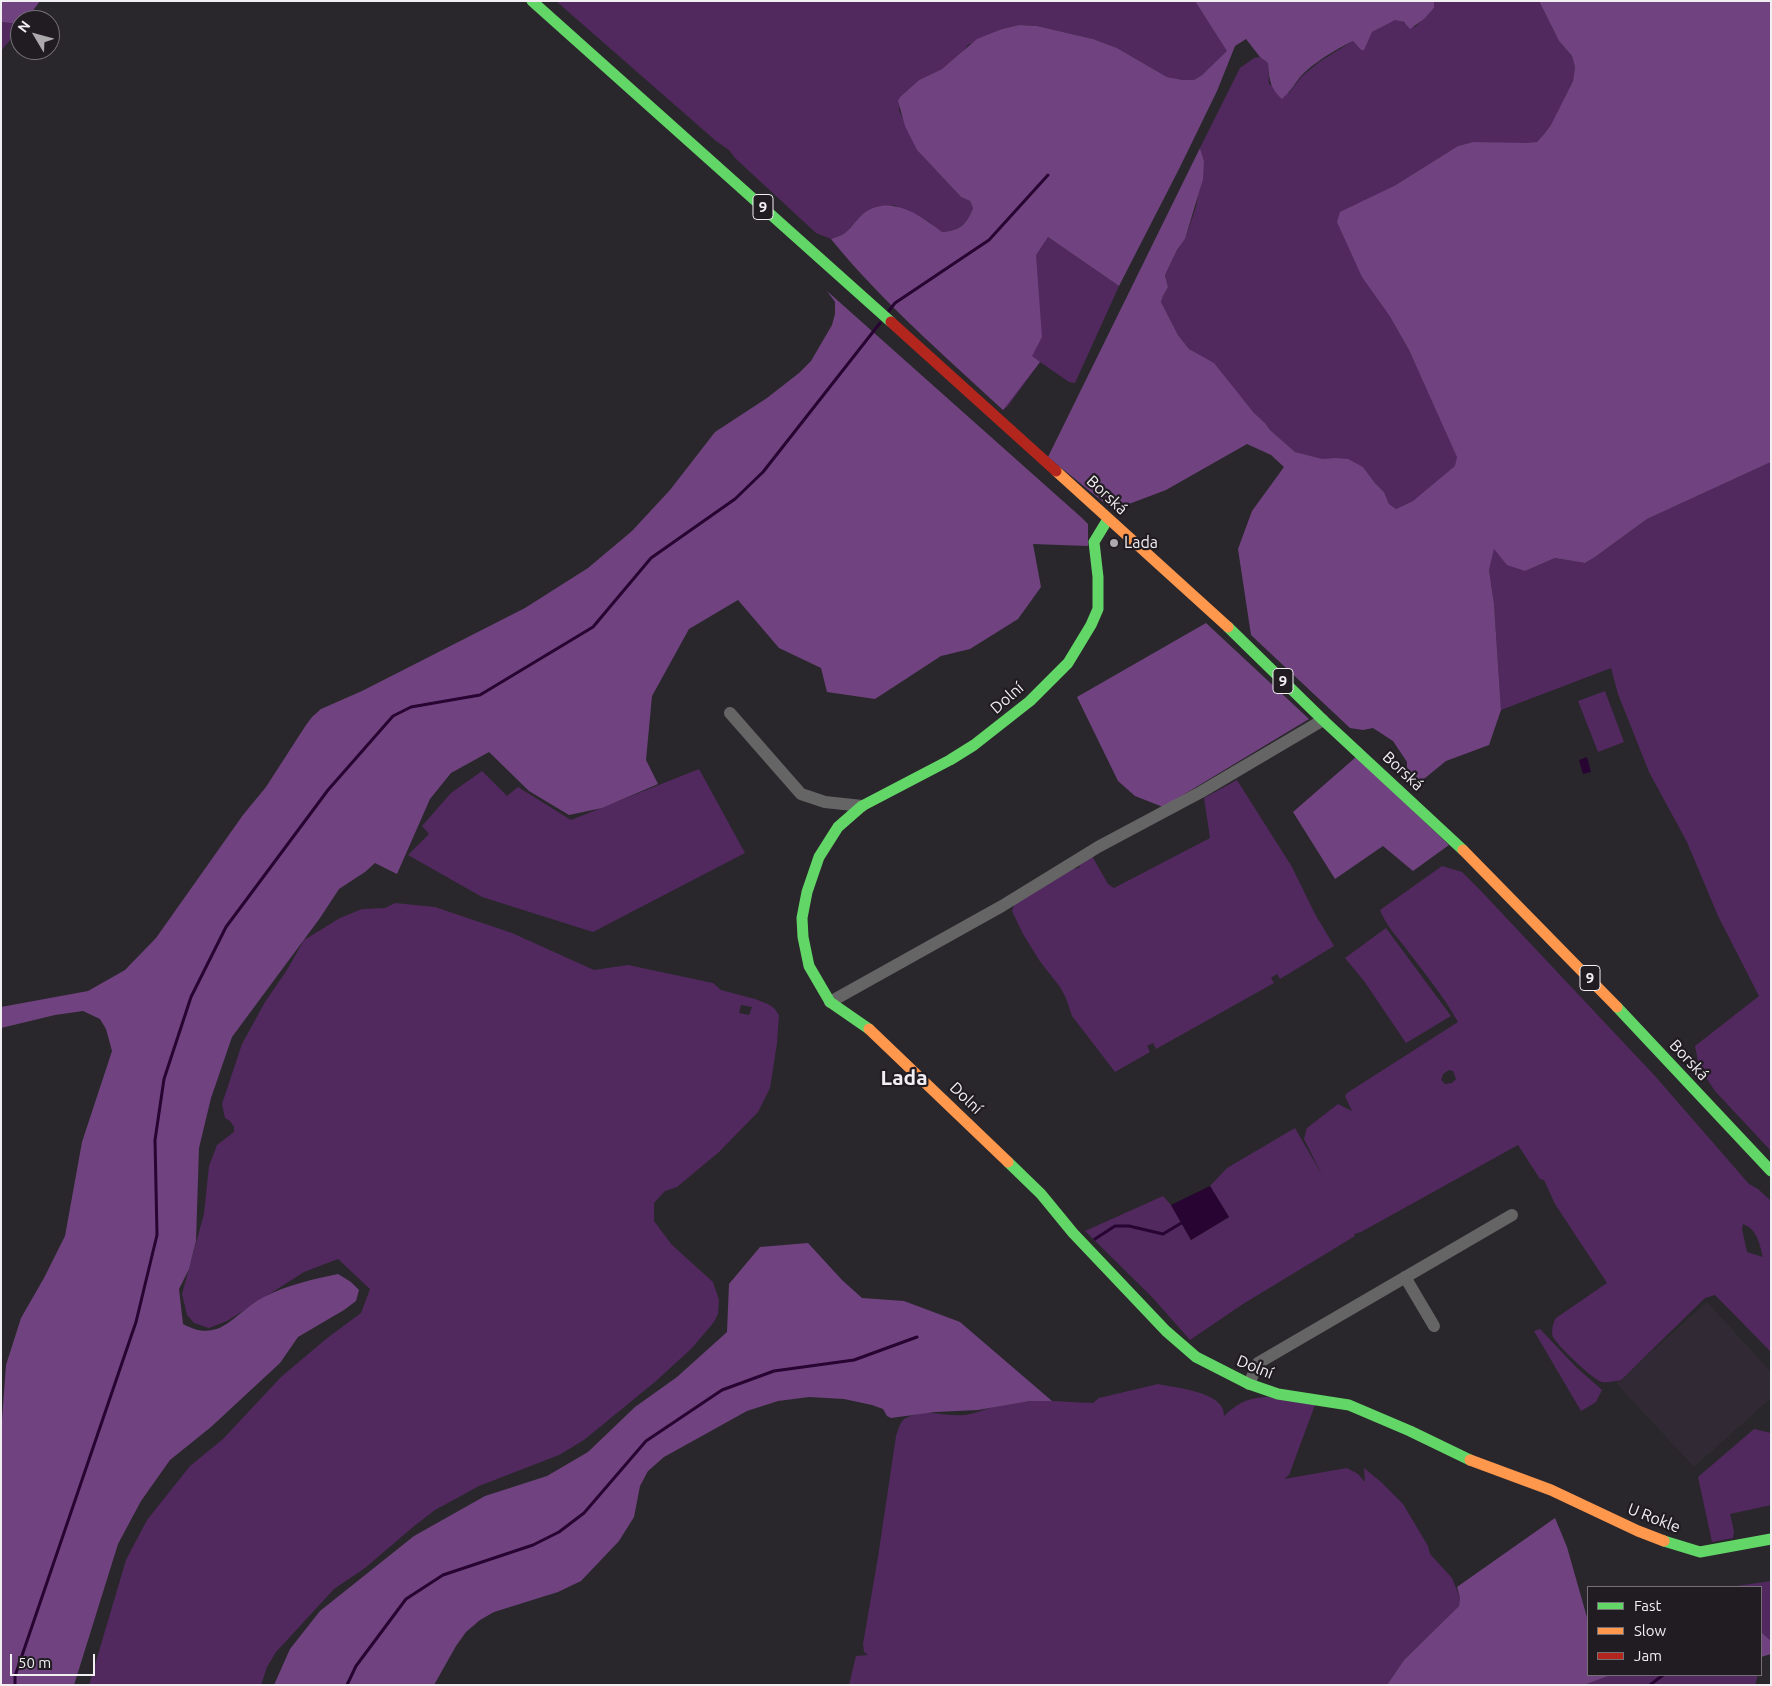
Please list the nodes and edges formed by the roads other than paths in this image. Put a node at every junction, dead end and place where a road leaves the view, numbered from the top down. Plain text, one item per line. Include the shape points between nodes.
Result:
1 (532, 1) edge
2 (1108, 519) junction
3 (730, 714) dead end
4 (1323, 720) junction
5 (862, 806) junction
6 (830, 1002) junction
7 (1771, 1171) edge
8 (1512, 1215) dead end
9 (1406, 1278) junction
10 (1434, 1326) dead end
11 (1250, 1384) junction
12 (1531, 1482) joint
13 (1771, 1539) edge

1 - 2 street, Borská / 9
2 - 4 street, Borská / 9 via 1224,624
2 - 5 street, Dolní via 1094,542 1100,596 1098,609 1068,663 1030,701 974,745
3 - 5 street via 801,794 825,802
4 - 6 street
4 - 7 street, Borská / 9 via 1456,844 1572,960
5 - 6 street, Dolní via 838,827 824,848 807,892 804,910 803,937 808,966
6 - 11 street, Dolní via 886,1044 990,1144 1041,1194 1182,1346 1211,1366
8 - 9 street
9 - 10 street
9 - 11 street via 1258,1363
11 - 12 street, Dolní via 1278,1394 1348,1404 1472,1461
12 - 13 street, U Rokle via 1638,1531 1700,1552

